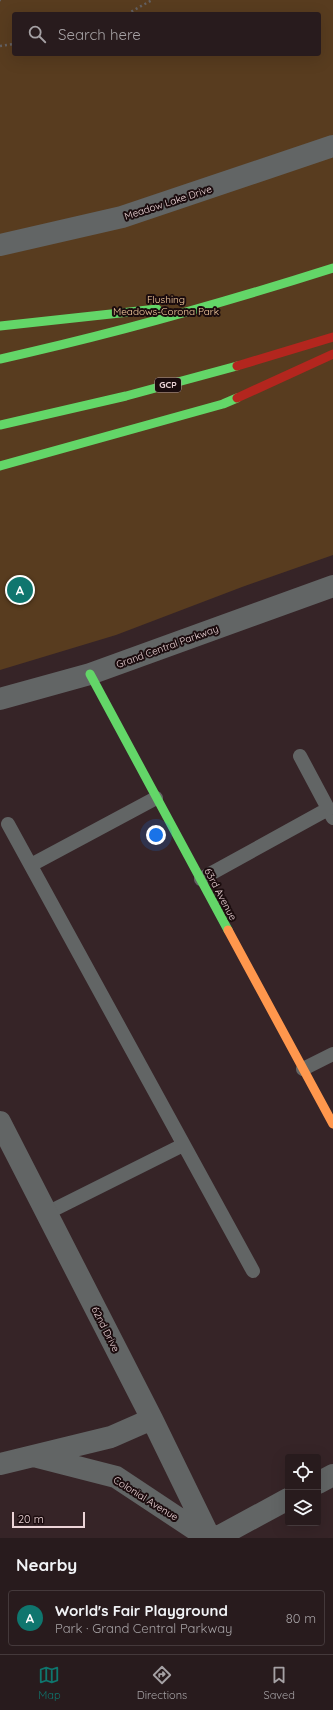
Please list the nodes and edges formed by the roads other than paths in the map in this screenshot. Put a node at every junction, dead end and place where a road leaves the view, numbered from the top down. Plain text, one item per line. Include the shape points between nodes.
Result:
1 (333, 146) edge
2 (0, 245) edge
3 (333, 268) edge
4 (222, 302) junction
5 (0, 326) edge
6 (333, 337) edge
7 (333, 354) edge
8 (0, 359) edge
9 (0, 425) edge
10 (0, 466) edge
11 (333, 586) edge
12 (90, 674) junction
13 (0, 699) edge
14 (300, 756) dead end
15 (156, 798) junction
16 (330, 814) edge
17 (8, 824) dead end
18 (31, 865) junction
19 (201, 879) junction
20 (333, 1054) edge
21 (303, 1069) junction
22 (0, 1122) edge
23 (333, 1124) edge
24 (183, 1145) junction
25 (47, 1213) junction
26 (253, 1271) dead end
27 (152, 1419) junction
28 (34, 1456) junction
29 (0, 1464) edge
30 (333, 1475) edge
31 (321, 1481) edge
32 (285, 1501) edge
33 (209, 1538) edge
34 (216, 1538) edge

1 - 2 street, Meadow Lake Drive via 122,218
3 - 4 main road
4 - 5 main road
4 - 8 main road
6 - 9 main road, GCP via 163,386
7 - 10 main road via 223,404
11 - 12 street, Grand Central Parkway
12 - 13 street, Grand Central Parkway
12 - 15 main road, 63rd Avenue
14 - 16 lane
15 - 18 lane
15 - 19 main road, 63rd Avenue
16 - 19 lane
17 - 18 lane
18 - 24 lane
19 - 21 main road, 63rd Avenue
20 - 21 lane
21 - 23 main road, 63rd Avenue
22 - 25 street, 62nd Drive
24 - 25 lane
24 - 26 lane
25 - 27 street, 62nd Drive
27 - 28 street, Colonial Avenue via 111,1437
27 - 33 street, 62nd Drive
28 - 29 street, Colonial Avenue
28 - 33 street, Colonial Avenue via 116,1477
30 - 31 street
32 - 34 street

